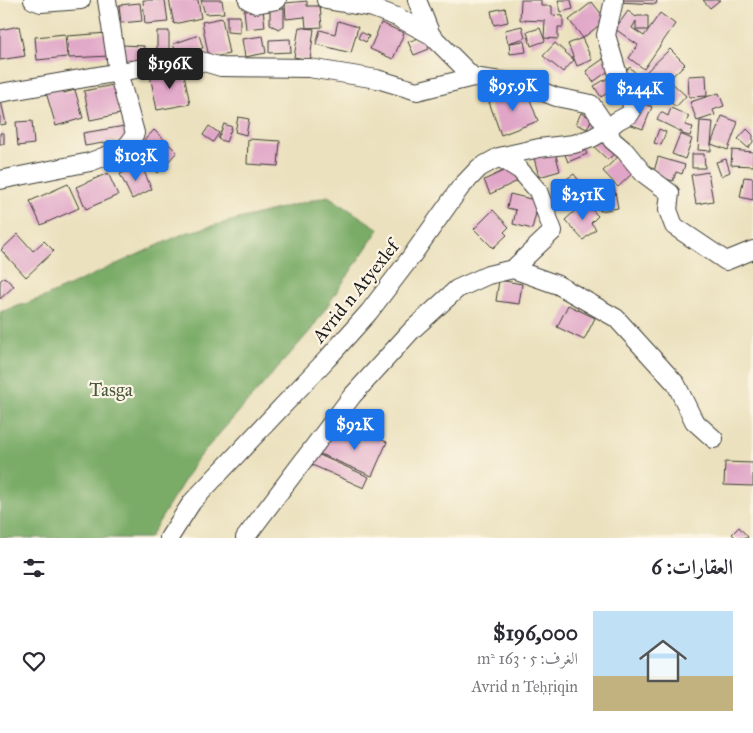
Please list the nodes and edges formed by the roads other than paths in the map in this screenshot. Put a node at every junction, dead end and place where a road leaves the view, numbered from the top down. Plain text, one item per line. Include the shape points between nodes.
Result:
1 (33, 0) edge
2 (81, 0) edge
3 (107, 0) edge
4 (248, 0) edge
5 (277, 0) edge
6 (326, 0) edge
7 (417, 0) edge
8 (614, 0) edge
9 (431, 35) junction
10 (118, 72) junction
11 (473, 77) junction
12 (0, 92) edge
13 (608, 130) junction
14 (499, 157) junction
15 (0, 180) edge
16 (753, 250) edge
17 (513, 270) junction
18 (714, 439) dead end
19 (169, 538) edge
20 (246, 538) edge

1 - 2 street via 41,3
3 - 10 street
4 - 5 street via 256,4
6 - 9 street via 373,8
7 - 9 street
8 - 13 street, Avrid n Atyexlef via 606,36 633,109
9 - 11 street
10 - 11 street via 194,59 221,67 309,68 377,79 417,91
10 - 12 street
10 - 15 street via 135,133 124,149 90,162
11 - 13 street via 523,84 556,98 590,104
13 - 14 street, Avrid n Atyexlef via 574,144
13 - 16 street via 612,140 626,151 643,173 670,193 668,210 674,226 726,260
14 - 17 street via 520,170 538,191 553,231
14 - 19 street, Avrid n Atyexlef via 479,168 460,188 369,312 192,502
17 - 18 street via 558,285 616,318 676,384 694,422
17 - 20 street via 488,275 457,289 412,330 352,396

